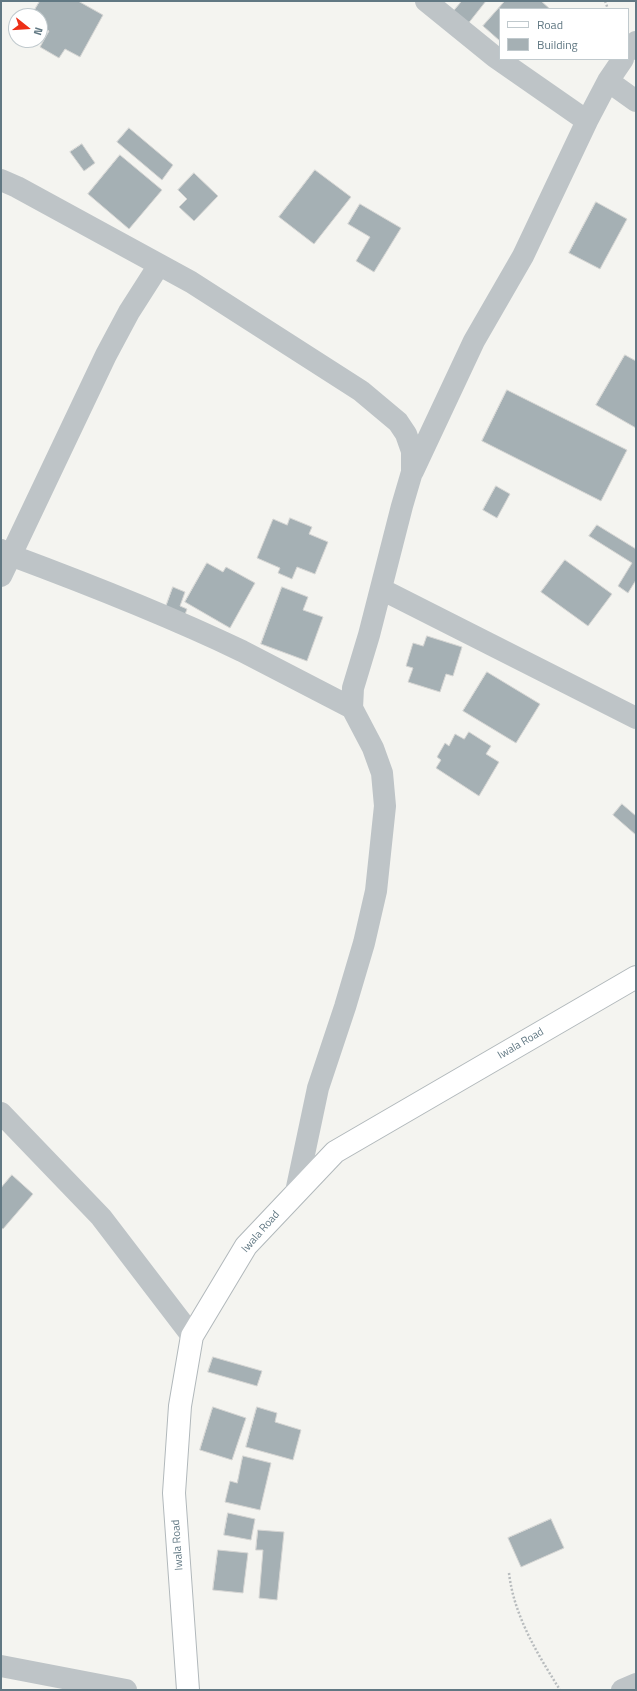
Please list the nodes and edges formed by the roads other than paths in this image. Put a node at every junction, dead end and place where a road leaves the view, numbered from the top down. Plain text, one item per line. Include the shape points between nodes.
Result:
1 (426, 1) edge
2 (636, 42) edge
3 (629, 50) edge
4 (499, 60) edge
5 (499, 60) edge
6 (622, 60) edge
7 (608, 81) junction
8 (636, 101) edge
9 (587, 121) junction
10 (1, 180) edge
11 (159, 265) junction
12 (412, 472) junction
13 (6, 552) edge
14 (1, 576) edge
15 (381, 589) junction
16 (352, 708) junction
17 (636, 718) edge
18 (636, 977) edge
19 (1, 1113) edge
20 (296, 1192) junction
21 (192, 1336) junction
22 (1, 1666) edge
23 (636, 1684) edge
24 (183, 1689) edge
25 (126, 1690) edge
26 (622, 1690) edge

1 - 4 street
2 - 3 street
5 - 9 street
6 - 7 street
7 - 8 street
7 - 9 street
9 - 12 street via 523,256 474,341
10 - 11 street
11 - 12 street via 191,282 361,391 386,411 406,434 412,451
11 - 13 street via 129,312 106,355
12 - 15 street
13 - 14 street
13 - 16 street via 241,651
15 - 16 street via 353,688
15 - 17 street
16 - 20 street via 373,748 382,773 385,806 382,844 376,891 364,943 318,1088
18 - 20 street, Iwala Road via 335,1152
19 - 21 street via 101,1217
20 - 21 street, Iwala Road via 246,1246
21 - 24 street, Iwala Road via 180,1406 174,1492
22 - 25 street
23 - 26 street

